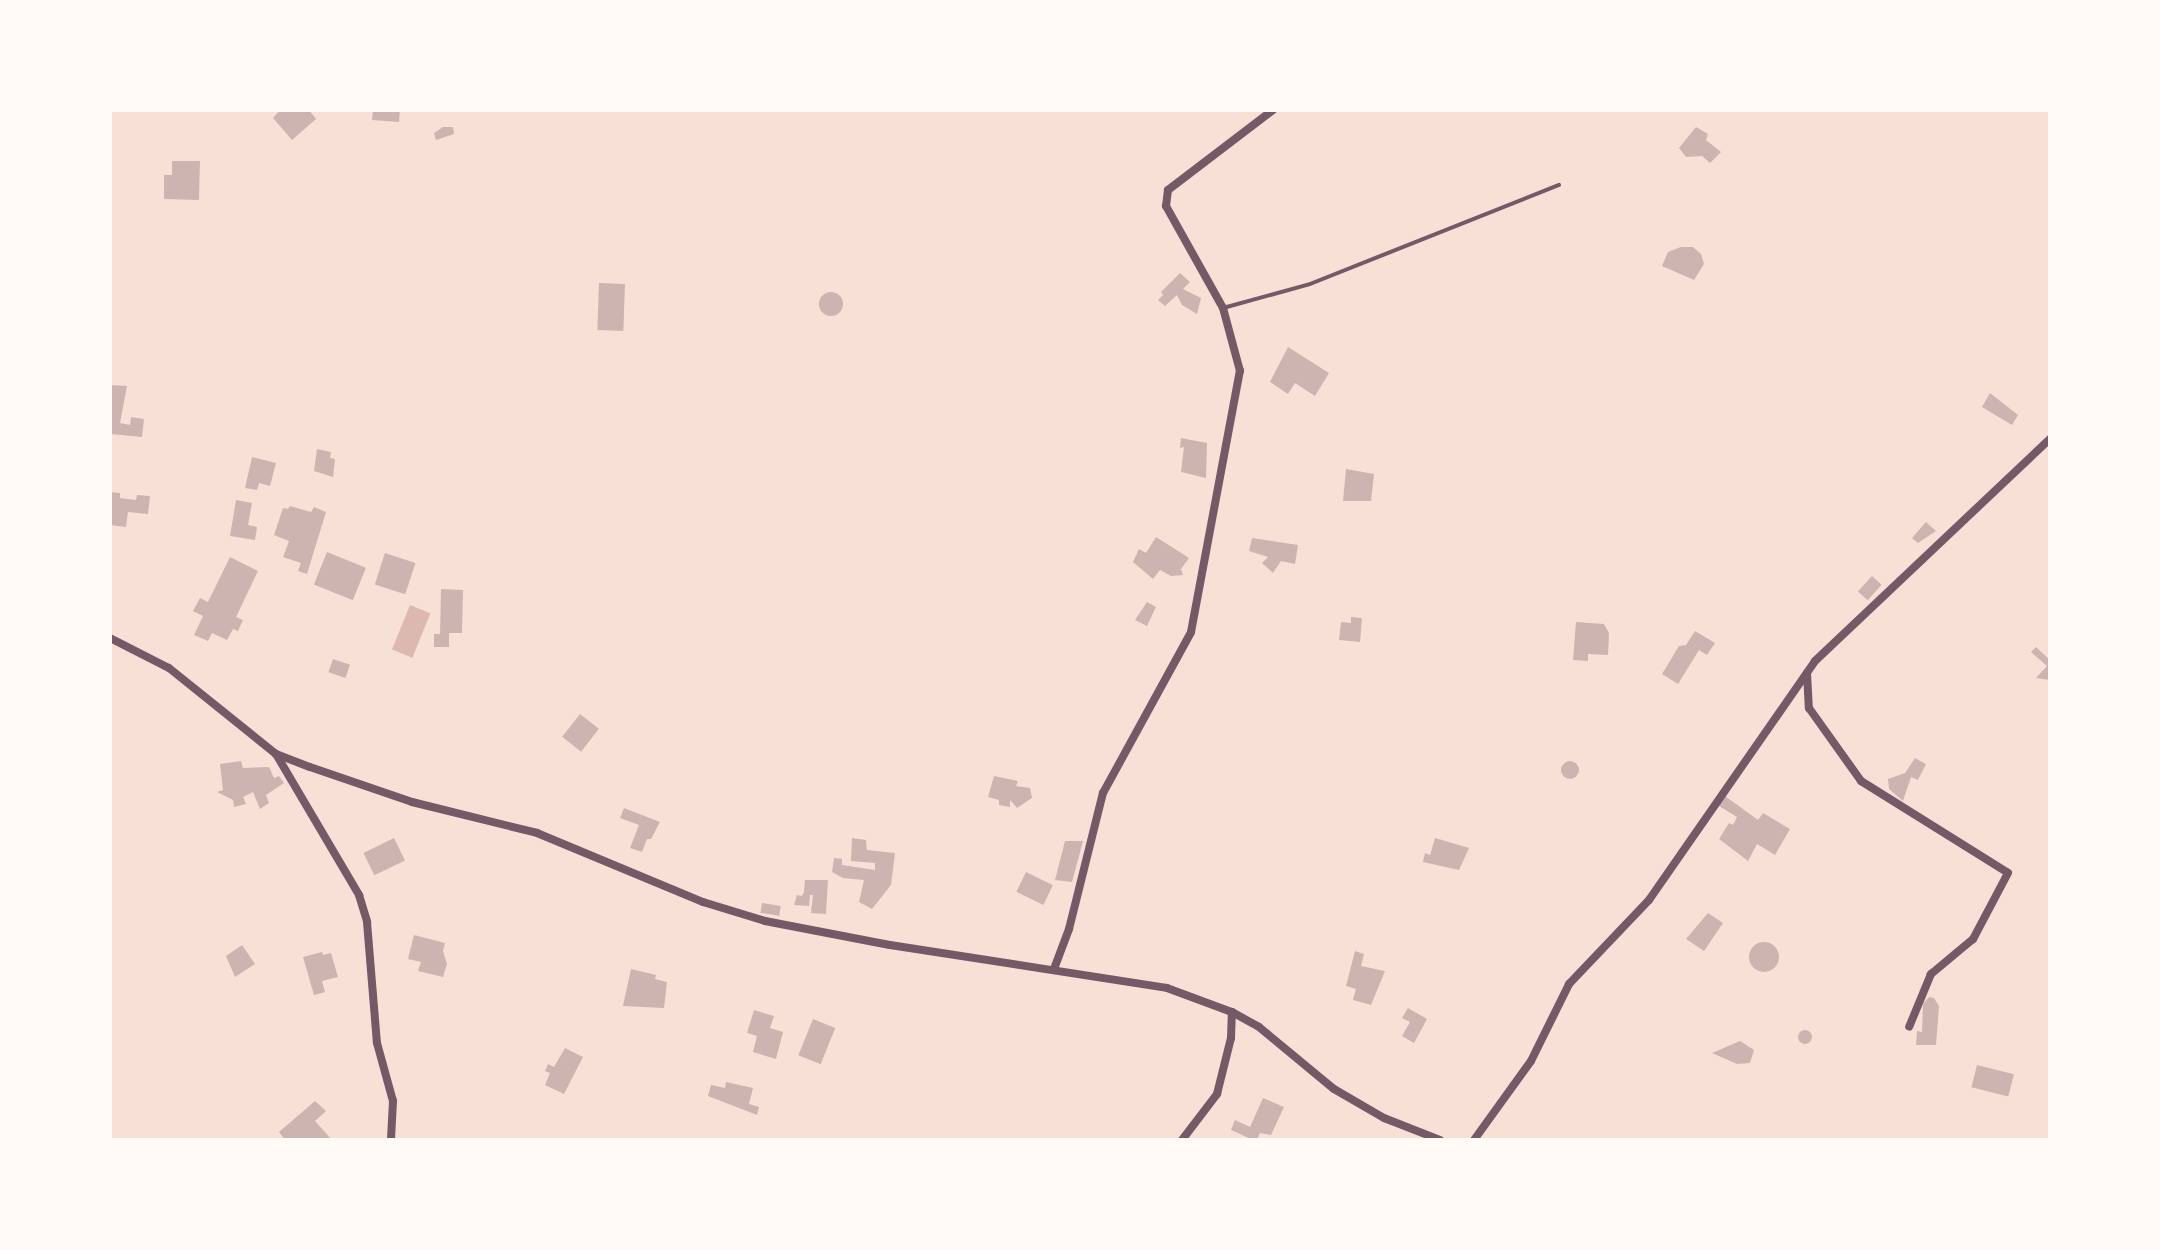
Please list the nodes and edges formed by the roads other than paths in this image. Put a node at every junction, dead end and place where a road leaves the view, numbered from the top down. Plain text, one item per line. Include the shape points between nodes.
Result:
1 (1273, 110) edge
2 (1559, 185) dead end
3 (1223, 308) junction
4 (2050, 439) edge
5 (110, 638) edge
6 (1807, 672) junction
7 (276, 754) junction
8 (1054, 969) junction
9 (1232, 1012) junction
10 (1909, 1027) dead end
11 (391, 1140) edge
12 (1182, 1140) edge
13 (1440, 1140) edge
14 (1474, 1140) edge

1 - 3 street via 1168,190 1166,206
2 - 3 lane via 1310,284
3 - 8 street via 1240,371 1191,632 1103,793
4 - 6 street
5 - 7 street via 169,668
6 - 10 street via 1809,708 1861,781 2008,873 1973,939 1931,974
6 - 14 street via 1649,900 1569,984 1531,1061
7 - 8 street via 412,802 537,833 703,902 765,921
7 - 11 street via 359,895 367,922 377,1043 393,1101
8 - 9 street via 1167,988
9 - 12 street via 1217,1094
9 - 13 street via 1259,1027 1334,1089 1384,1118

